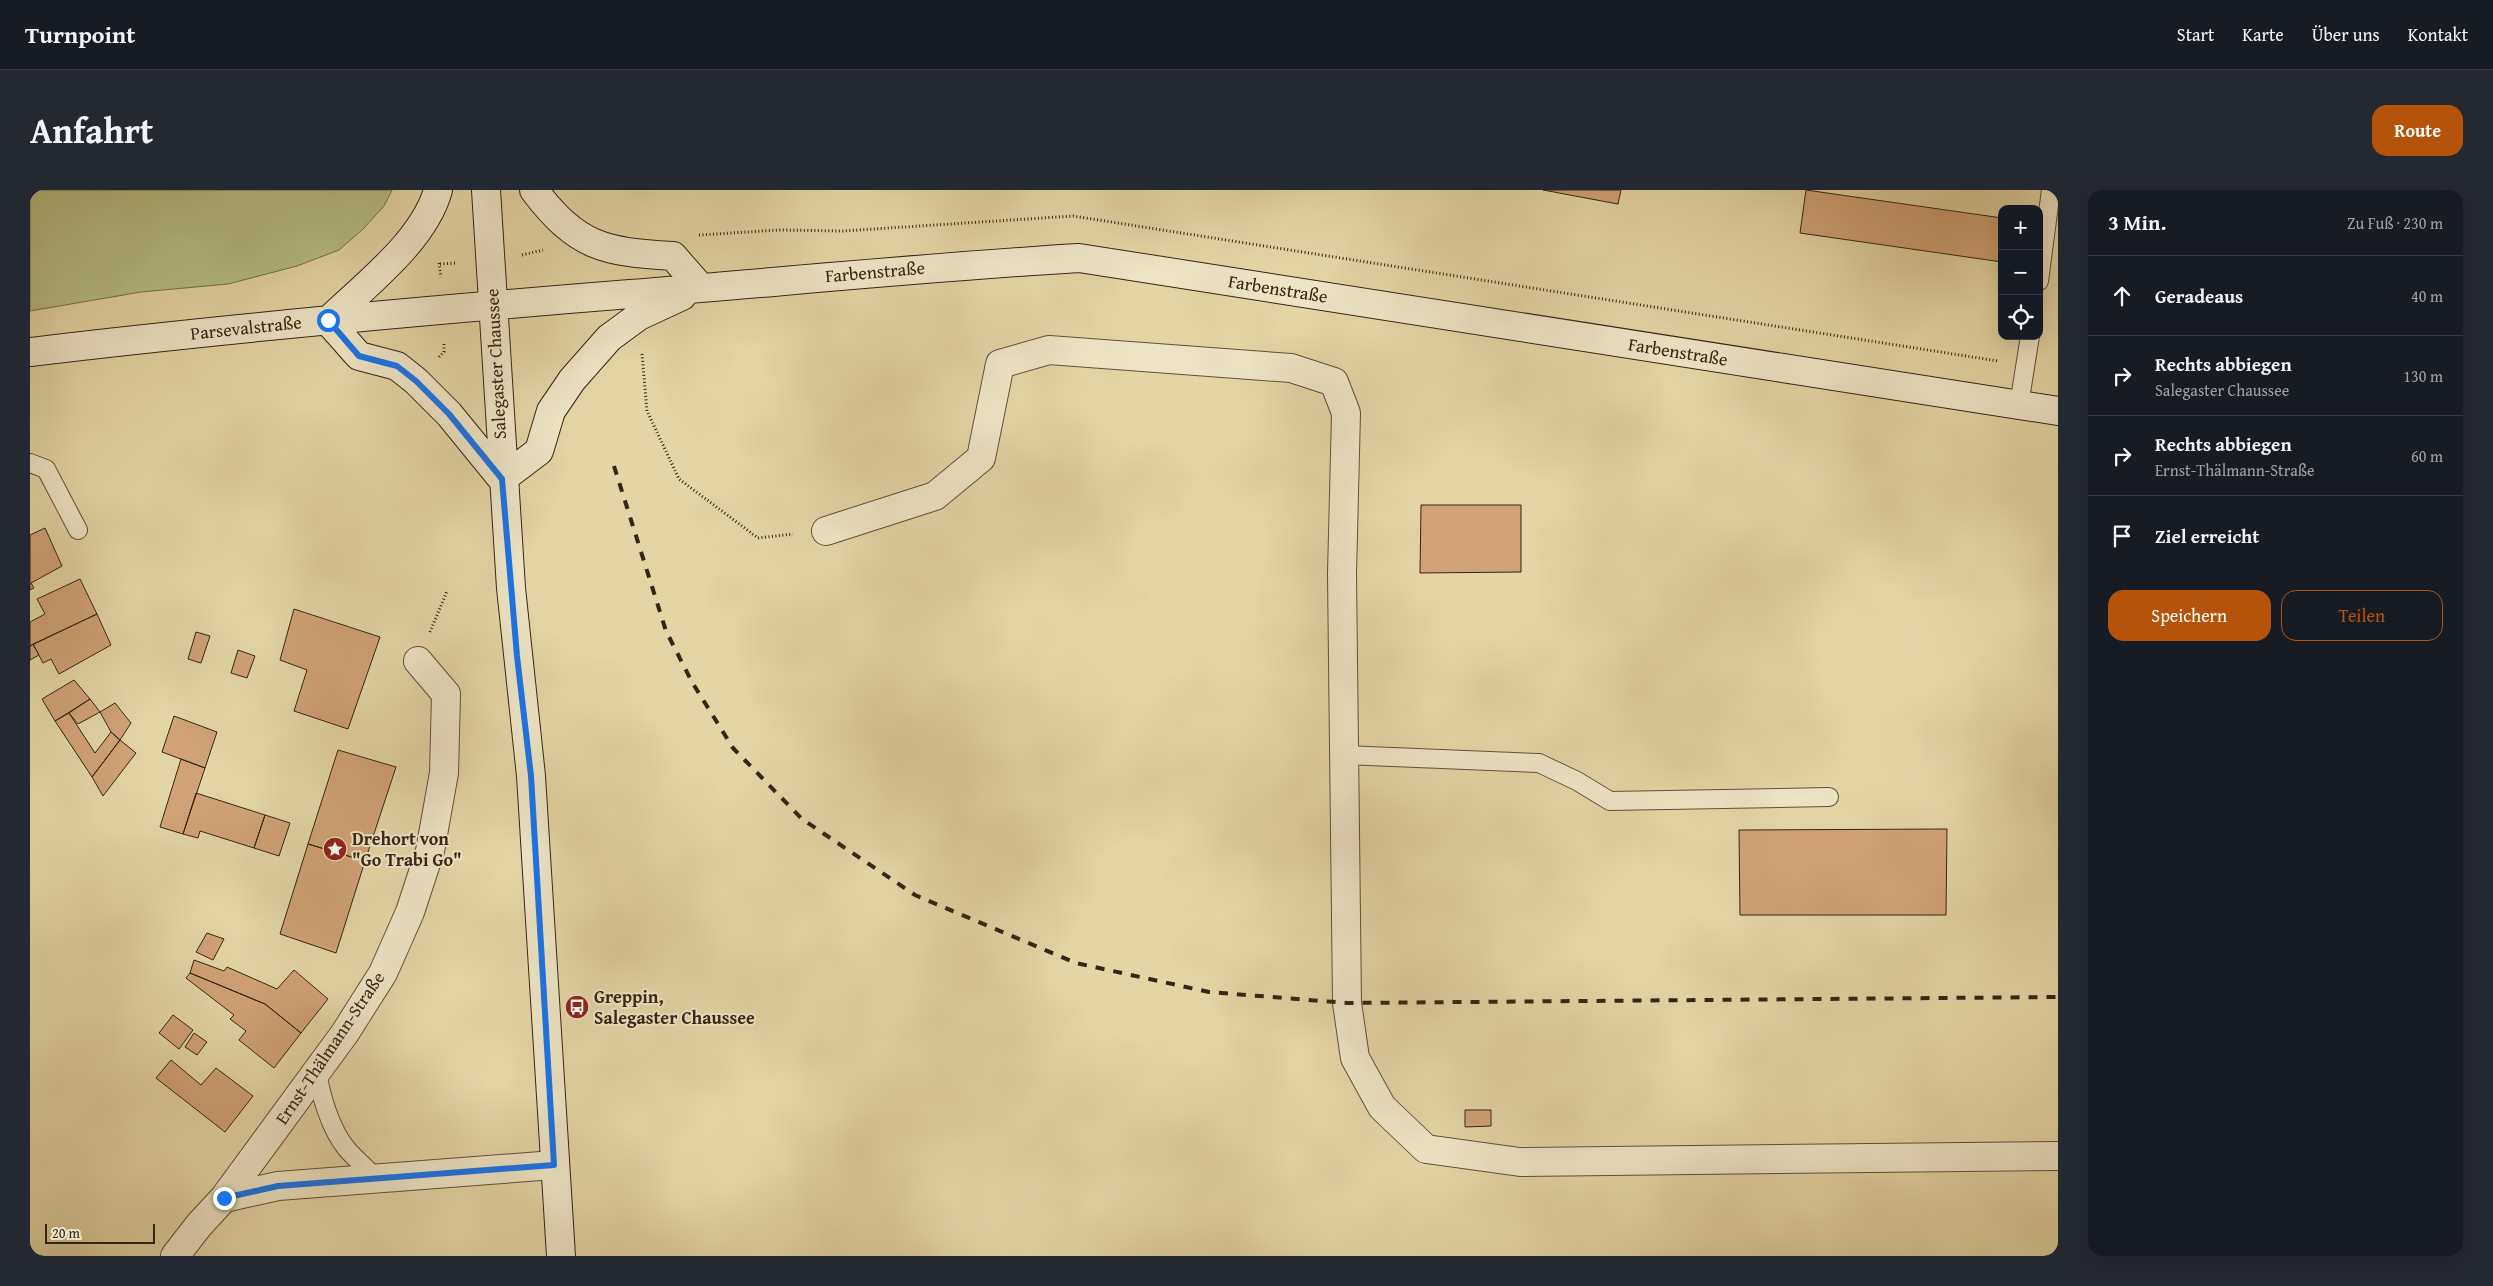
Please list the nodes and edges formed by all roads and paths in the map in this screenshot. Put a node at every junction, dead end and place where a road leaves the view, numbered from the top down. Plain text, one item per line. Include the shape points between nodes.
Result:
1 (438, 190) edge
2 (486, 190) edge
3 (534, 190) edge
4 (2051, 190) edge
5 (2043, 251) edge
6 (701, 288) junction
7 (492, 306) junction
8 (639, 316) junction
9 (328, 320) junction
10 (2029, 340) edge
11 (30, 352) edge
12 (2018, 405) junction
13 (2058, 411) edge
14 (30, 463) edge
15 (502, 479) junction
16 (78, 530) dead end
17 (826, 531) joint
18 (447, 592) dead end
19 (418, 661) joint
20 (1344, 756) junction
21 (1829, 797) dead end
22 (316, 1072) junction
23 (2058, 1156) edge
24 (554, 1165) junction
25 (376, 1178) junction
26 (224, 1198) junction
27 (175, 1256) edge
28 (561, 1256) edge

1 - 9 street via 424,220 405,245
2 - 7 street, Salegaster Chaussee
3 - 6 street via 551,213 588,242 630,254 672,256
4 - 5 lane
6 - 7 street, Farbenstraße
6 - 8 street
6 - 12 street, Farbenstraße via 1079,258
7 - 9 street, Parsevalstraße
7 - 15 street, Salegaster Chaussee
8 - 15 street via 609,338 590,358 551,411 539,451
8 - 17 path via 647,411 679,479 758,538
9 - 11 street, Parsevalstraße
9 - 15 street via 359,356 397,366 416,381 449,414
10 - 12 lane
12 - 13 street, Farbenstraße
14 - 16 lane via 46,469
15 - 24 street, Salegaster Chaussee via 531,776
17 - 20 street via 935,496 981,458 1000,364 1049,350 1291,368 1334,382 1346,413 1342,574
18 - 19 path
19 - 22 street, Ernst-Thälmann-Straße via 446,694 444,773 430,851 410,912 383,974
20 - 21 lane via 1539,763 1577,781 1610,802
20 - 23 street via 1347,1003 1355,1058 1382,1107 1426,1149 1520,1162
22 - 25 lane via 329,1114 345,1147
22 - 26 street, Ernst-Thälmann-Straße
24 - 25 street
24 - 28 street, Salegaster Chaussee
25 - 26 street via 278,1186
26 - 27 street, Ernst-Thälmann-Straße

